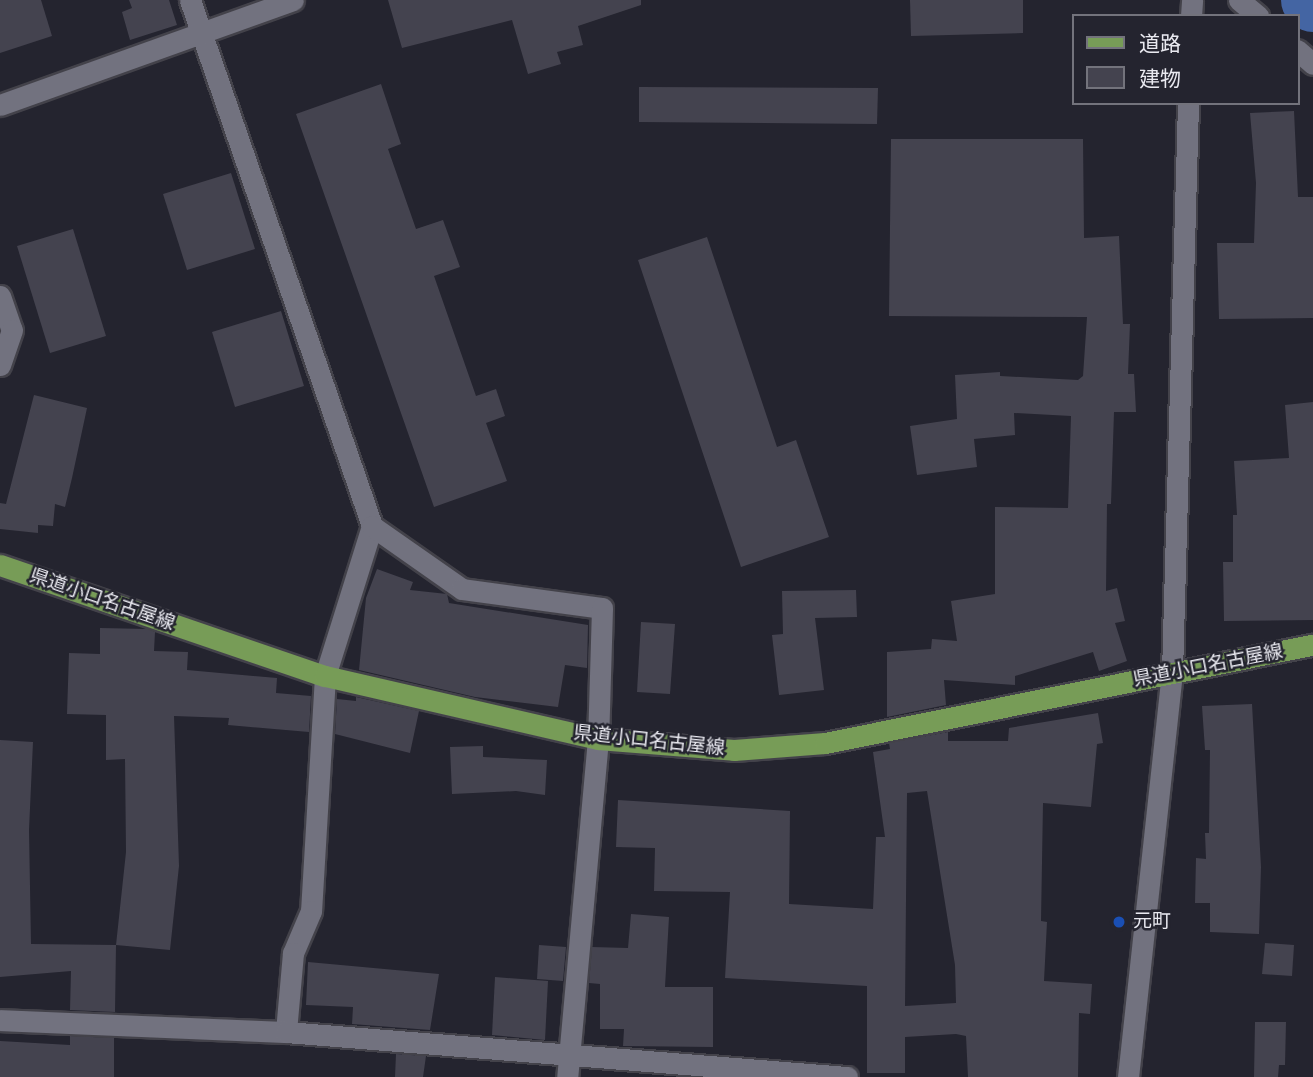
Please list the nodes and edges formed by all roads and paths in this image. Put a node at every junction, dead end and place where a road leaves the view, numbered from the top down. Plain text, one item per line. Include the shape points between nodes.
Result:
1 (190, 0) edge
2 (293, 0) edge
3 (1239, 0) edge
4 (1256, 14) edge
5 (201, 32) junction
6 (1299, 52) edge
7 (1313, 64) edge
8 (0, 105) edge
9 (1188, 105) edge
10 (0, 296) edge
11 (0, 365) edge
12 (372, 526) junction
13 (0, 565) edge
14 (1313, 645) edge
15 (1172, 673) junction
16 (325, 676) junction
17 (598, 739) junction
18 (0, 1020) edge
19 (286, 1032) junction
20 (569, 1053) junction
21 (567, 1077) edge
22 (847, 1077) edge
23 (1128, 1077) edge

1 - 5 street
2 - 5 street
3 - 4 street
5 - 8 street
5 - 12 street
6 - 7 street
9 - 15 street
10 - 11 street via 12,330
12 - 16 street
12 - 17 street via 462,589 602,608
13 - 16 main road, 県道小口名古屋線
14 - 15 main road, 県道小口名古屋線
15 - 17 main road, 県道小口名古屋線 via 825,743 734,750
15 - 23 street
16 - 17 main road, 県道小口名古屋線
16 - 19 street via 311,911 293,953
17 - 20 street
18 - 19 street
19 - 20 street
20 - 21 street
20 - 22 street

